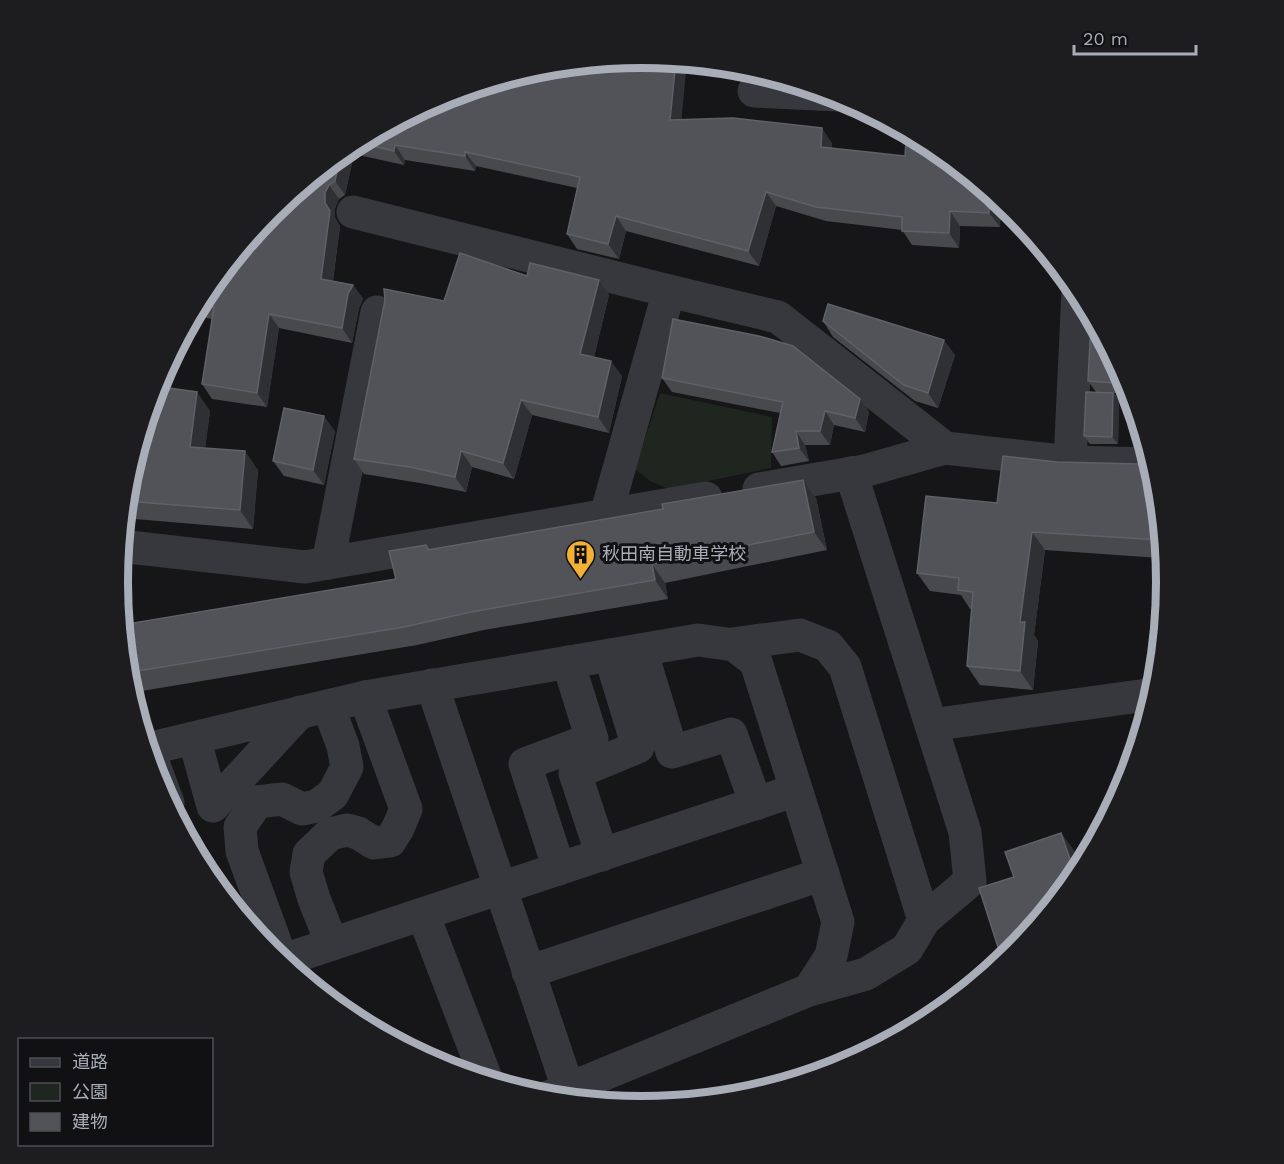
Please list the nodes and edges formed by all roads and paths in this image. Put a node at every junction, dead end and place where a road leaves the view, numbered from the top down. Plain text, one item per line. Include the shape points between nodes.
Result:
1 (754, 92) dead end
2 (803, 94) edge
3 (353, 212) dead end
4 (669, 291) junction
5 (1077, 308) edge
6 (377, 312) dead end
7 (945, 448) junction
8 (1070, 462) junction
9 (1143, 464) edge
10 (851, 473) junction
11 (606, 515) junction
12 (129, 547) edge
13 (328, 563) junction
14 (732, 644) junction
15 (625, 652) junction
16 (568, 662) junction
17 (432, 685) junction
18 (1144, 695) edge
19 (364, 697) junction
20 (314, 709) junction
21 (931, 725) junction
22 (194, 738) junction
23 (155, 747) edge
24 (796, 790) junction
25 (756, 804) junction
26 (602, 855) junction
27 (559, 869) junction
28 (823, 874) junction
29 (501, 888) junction
30 (423, 914) junction
31 (924, 920) junction
32 (276, 943) edge
33 (332, 944) junction
34 (291, 958) edge
35 (528, 972) junction
36 (809, 990) junction
37 (483, 1071) edge
38 (556, 1089) edge
39 (564, 1090) edge

1 - 2 street
3 - 4 street
4 - 7 street via 778,317
4 - 11 street
5 - 8 street
6 - 13 street
7 - 8 street
7 - 10 street
8 - 9 street
10 - 11 street
10 - 21 street
11 - 13 street
12 - 13 street via 305,567
14 - 15 street via 698,640
14 - 24 street via 756,662
14 - 31 street via 800,635 828,646 845,667
15 - 16 street
15 - 25 street via 672,752 731,734
15 - 26 street via 638,747 575,773
16 - 17 street
16 - 27 street via 592,739 525,764
17 - 19 street
17 - 29 street
18 - 21 street
19 - 20 street
19 - 33 street via 406,809 390,842 374,843 346,830 330,834 309,854 306,872
20 - 22 street
20 - 22 street via 213,806
20 - 32 street via 343,746 347,767 333,794 317,806 302,809 282,799 257,802 240,827 242,850
21 - 31 street via 965,832 970,882
22 - 23 street
24 - 25 street
24 - 28 street
25 - 26 street
26 - 27 street
27 - 29 street
28 - 35 street
28 - 36 street via 838,922 831,956
29 - 30 street
29 - 35 street
30 - 33 street
30 - 37 street
31 - 36 street via 908,949 866,974
33 - 34 street
35 - 38 street
36 - 39 street

